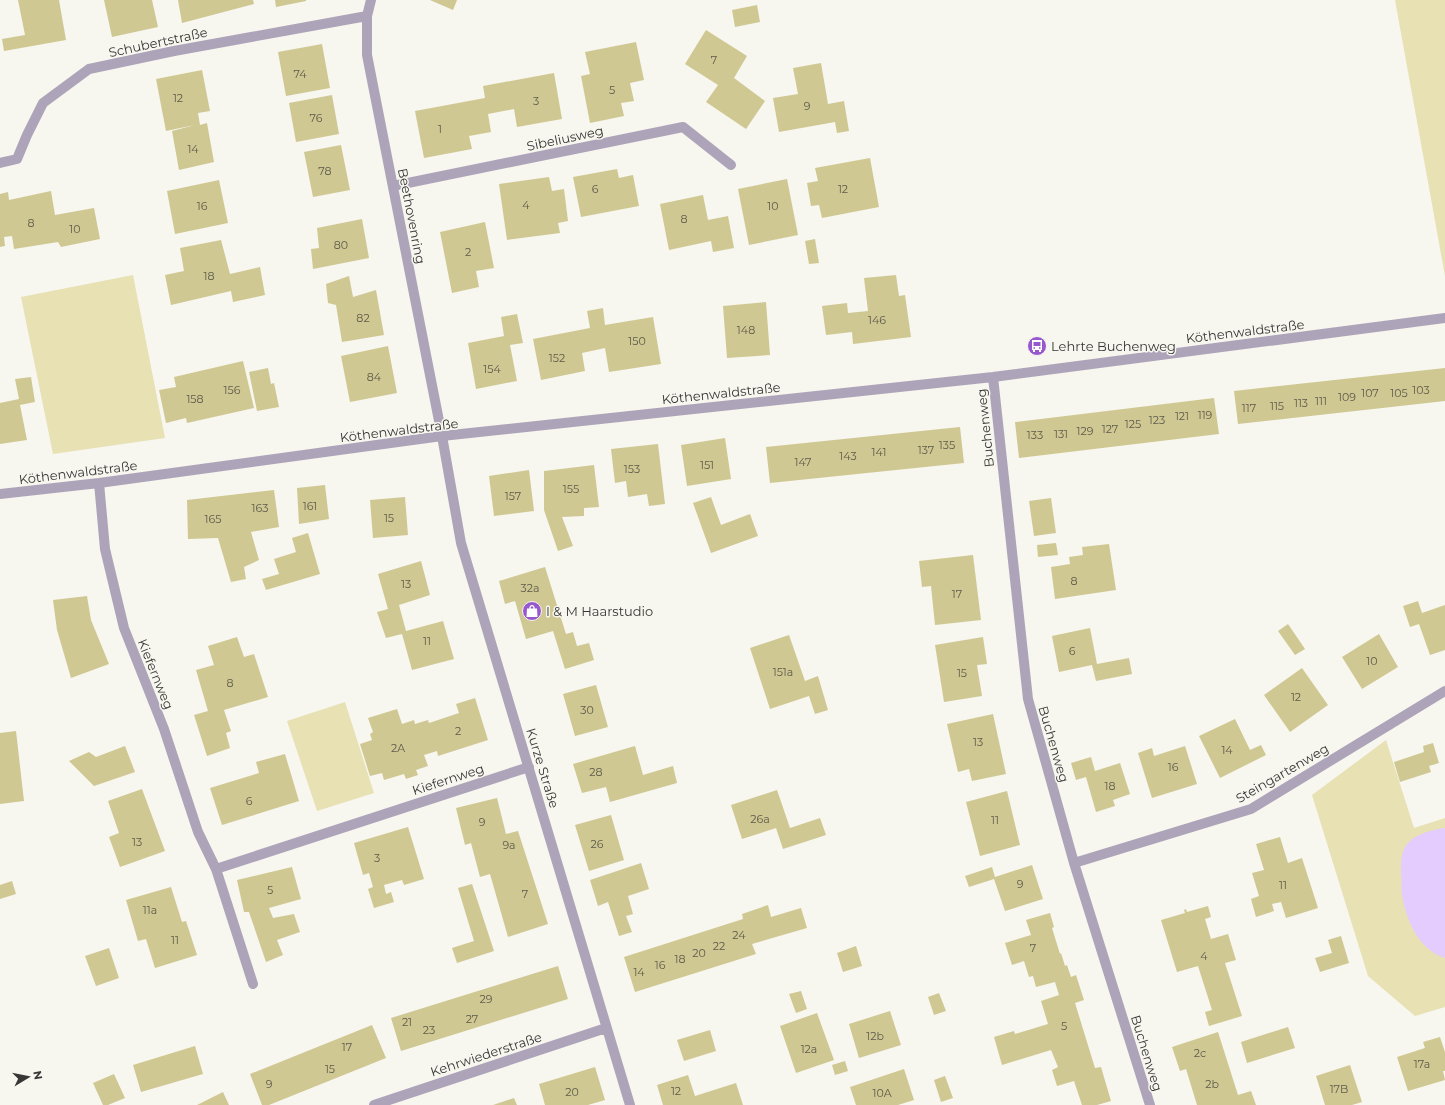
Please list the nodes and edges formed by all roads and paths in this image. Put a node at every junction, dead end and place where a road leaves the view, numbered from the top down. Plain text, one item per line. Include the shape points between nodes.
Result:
1 (371, 0) edge
2 (367, 16) junction
3 (0, 163) edge
4 (731, 165) dead end
5 (393, 186) junction
6 (1445, 318) edge
7 (993, 377) junction
8 (442, 436) junction
9 (99, 483) junction
10 (0, 494) edge
11 (1445, 691) edge
12 (529, 766) junction
13 (1074, 863) junction
14 (216, 869) junction
15 (253, 984) dead end
16 (606, 1028) junction
17 (374, 1105) edge
18 (630, 1105) edge
19 (1150, 1105) edge

1 - 2 street, Beethovenring
2 - 3 street, Schubertstraße via 182,49 89,69 43,103 17,159
2 - 5 street, Beethovenring via 367,55
4 - 5 street, Sibeliusweg via 683,127
5 - 8 street, Beethovenring
6 - 7 street, Köthenwaldstraße
7 - 8 street, Köthenwaldstraße
7 - 13 street, Buchenweg via 1028,699
8 - 9 street, Köthenwaldstraße
8 - 12 street, Kurze Straße via 461,543
9 - 10 street, Köthenwaldstraße
9 - 14 street, Kiefernweg via 106,549 124,628 164,729 198,832
11 - 13 street, Steingartenweg via 1251,809
12 - 14 street, Kiefernweg
12 - 16 street, Kurze Straße
13 - 19 street, Buchenweg
14 - 15 street, Kiefernweg
16 - 17 street, Kehrwiederstraße
16 - 18 street, Kurze Straße

